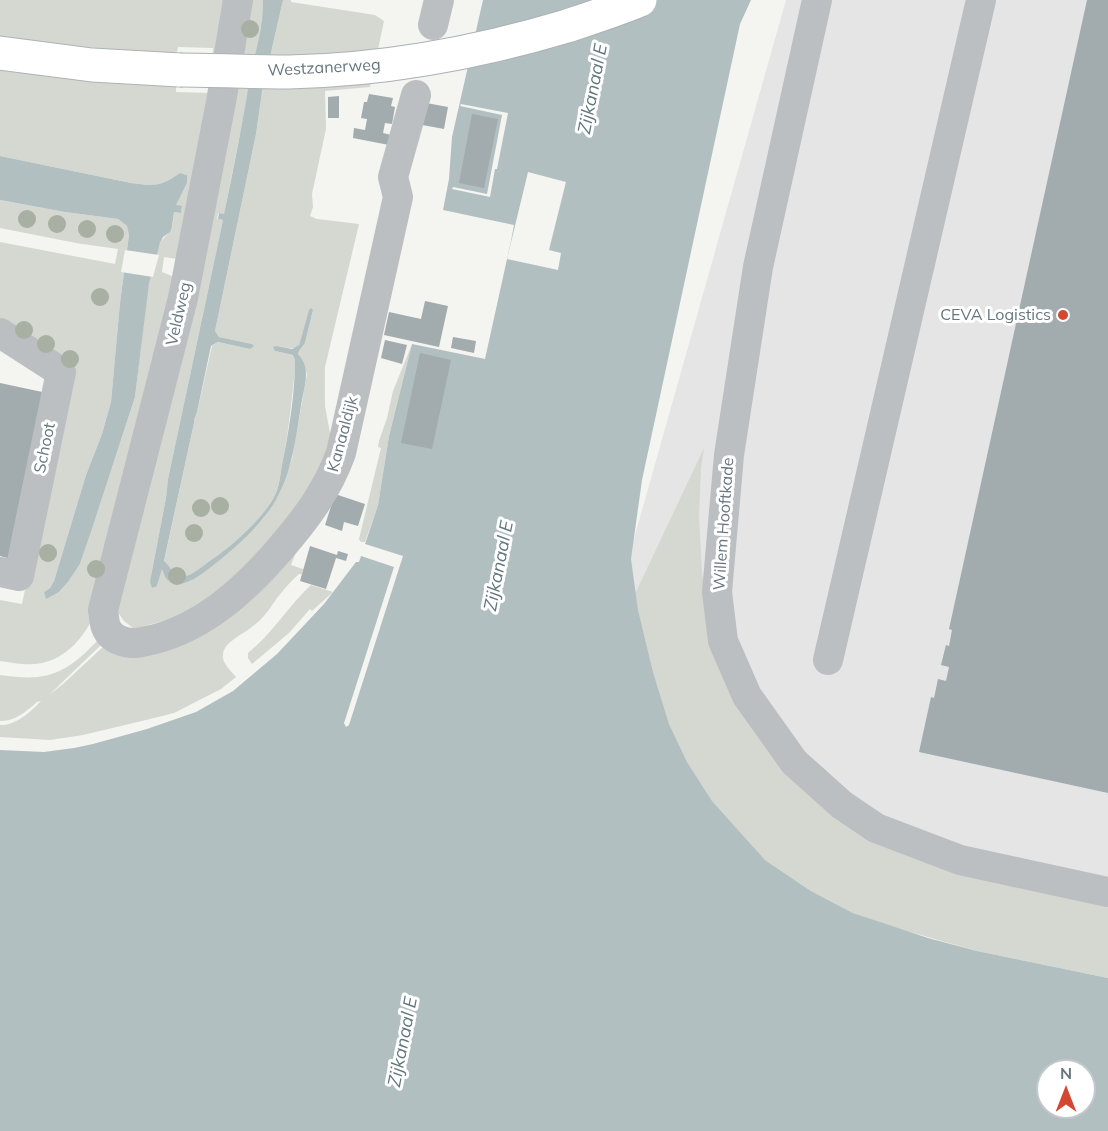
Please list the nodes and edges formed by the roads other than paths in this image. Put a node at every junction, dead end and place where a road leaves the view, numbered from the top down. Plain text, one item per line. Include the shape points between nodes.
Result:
1 (238, 0) edge
2 (640, 0) edge
3 (818, 0) edge
4 (981, 0) edge
5 (0, 53) edge
6 (416, 95) dead end
7 (0, 333) edge
8 (0, 572) edge
9 (105, 625) joint
10 (828, 660) dead end
11 (1108, 892) edge

1 - 9 street, Veldweg via 183,298 106,596
2 - 5 main road, Westzanerweg, bridge via 540,34 455,54 377,65 291,72 180,70 92,65
3 - 11 street, Willem Hooftkade via 758,267 729,454 717,592 723,641 747,696 794,762 842,805 876,828 960,860
4 - 10 street
6 - 9 street, Kanaaldijk via 393,177 398,197 341,453 329,482 296,531 261,571 220,607 165,636 140,643 117,639
7 - 8 street, Schoot via 61,372 19,576

